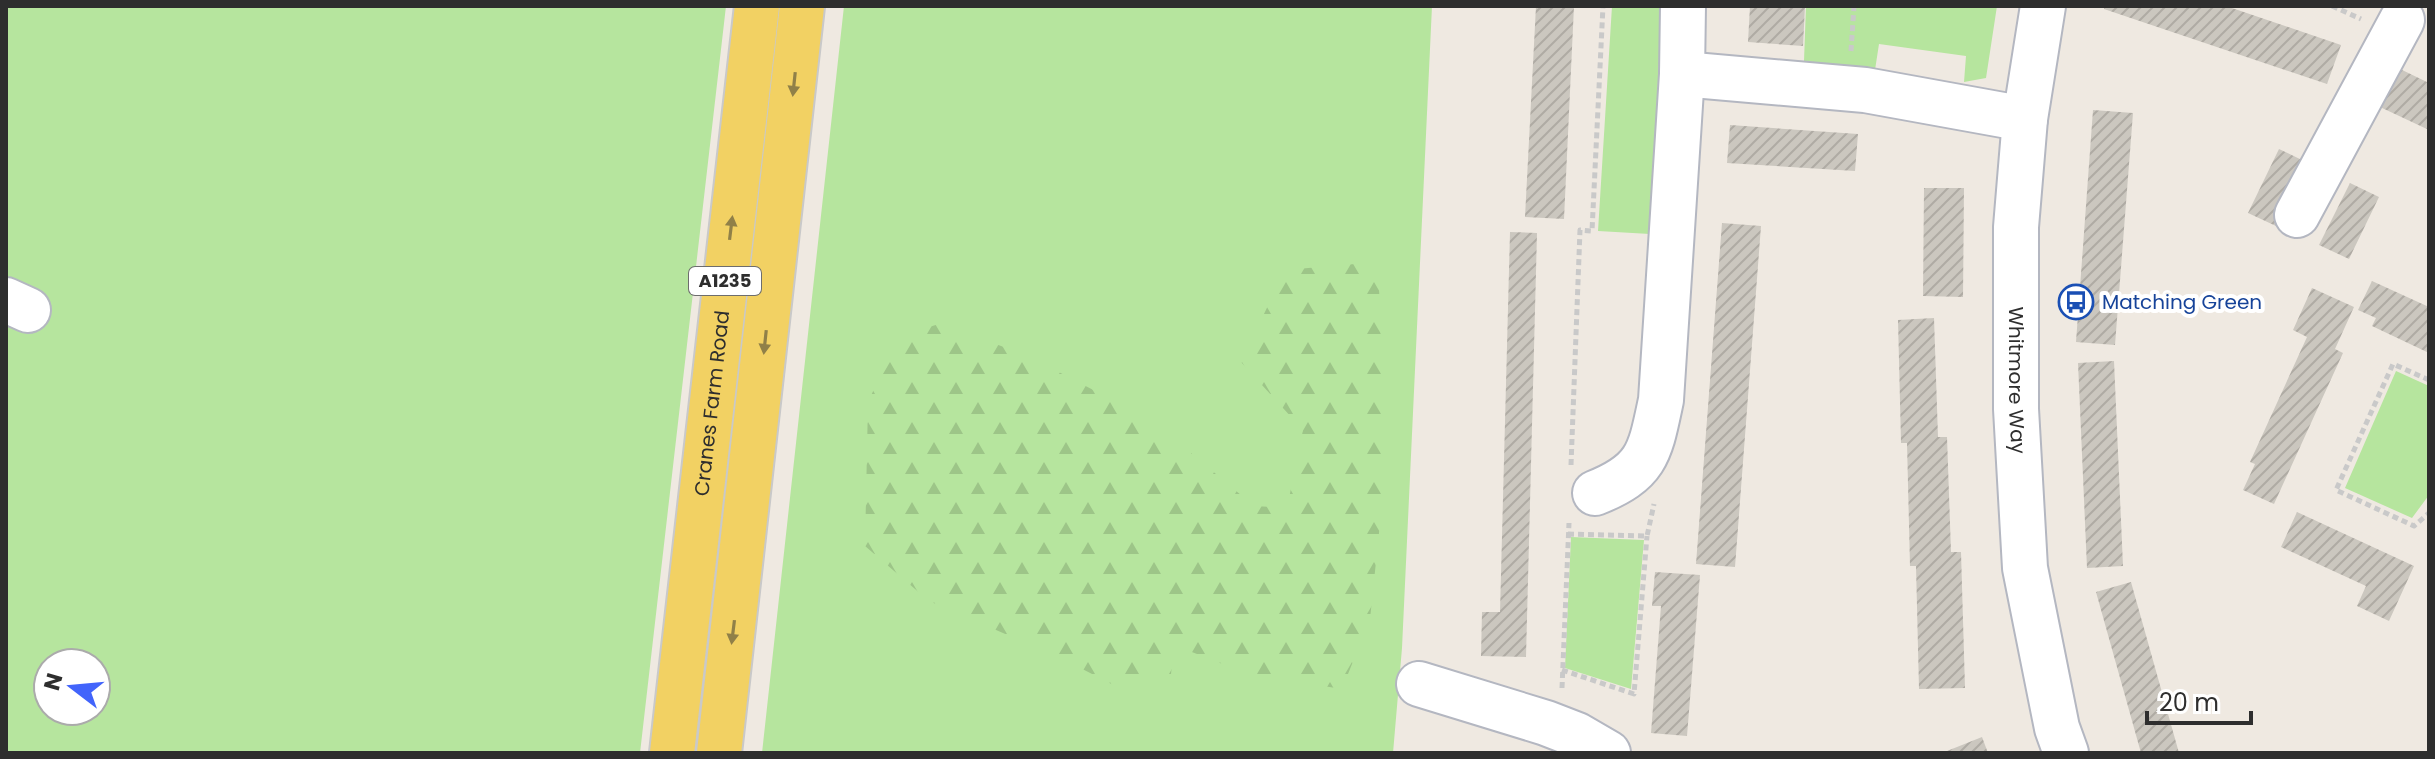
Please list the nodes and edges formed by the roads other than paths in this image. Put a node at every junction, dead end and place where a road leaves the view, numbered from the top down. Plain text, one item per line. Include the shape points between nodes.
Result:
1 (757, 6) edge
2 (802, 6) edge
3 (1683, 6) edge
4 (2043, 6) edge
5 (2401, 20) edge
6 (1682, 74) junction
7 (2025, 119) junction
8 (2297, 215) dead end
9 (1578, 493) road end
10 (1419, 684) dead end
11 (672, 753) edge
12 (719, 753) edge
13 (1608, 753) edge
14 (2066, 753) edge

11 -> 1 main road, Cranes Farm Road / A1235
2 -> 12 main road, A1235
3 - 6 street
4 - 7 street, Whitmore Way
5 - 8 street
6 - 7 street via 1851,88
6 - 9 street via 1661,400 1654,436 1641,464 1623,482
7 - 14 street, Whitmore Way via 2016,227 2016,409 2025,568
10 - 13 street via 1546,723

